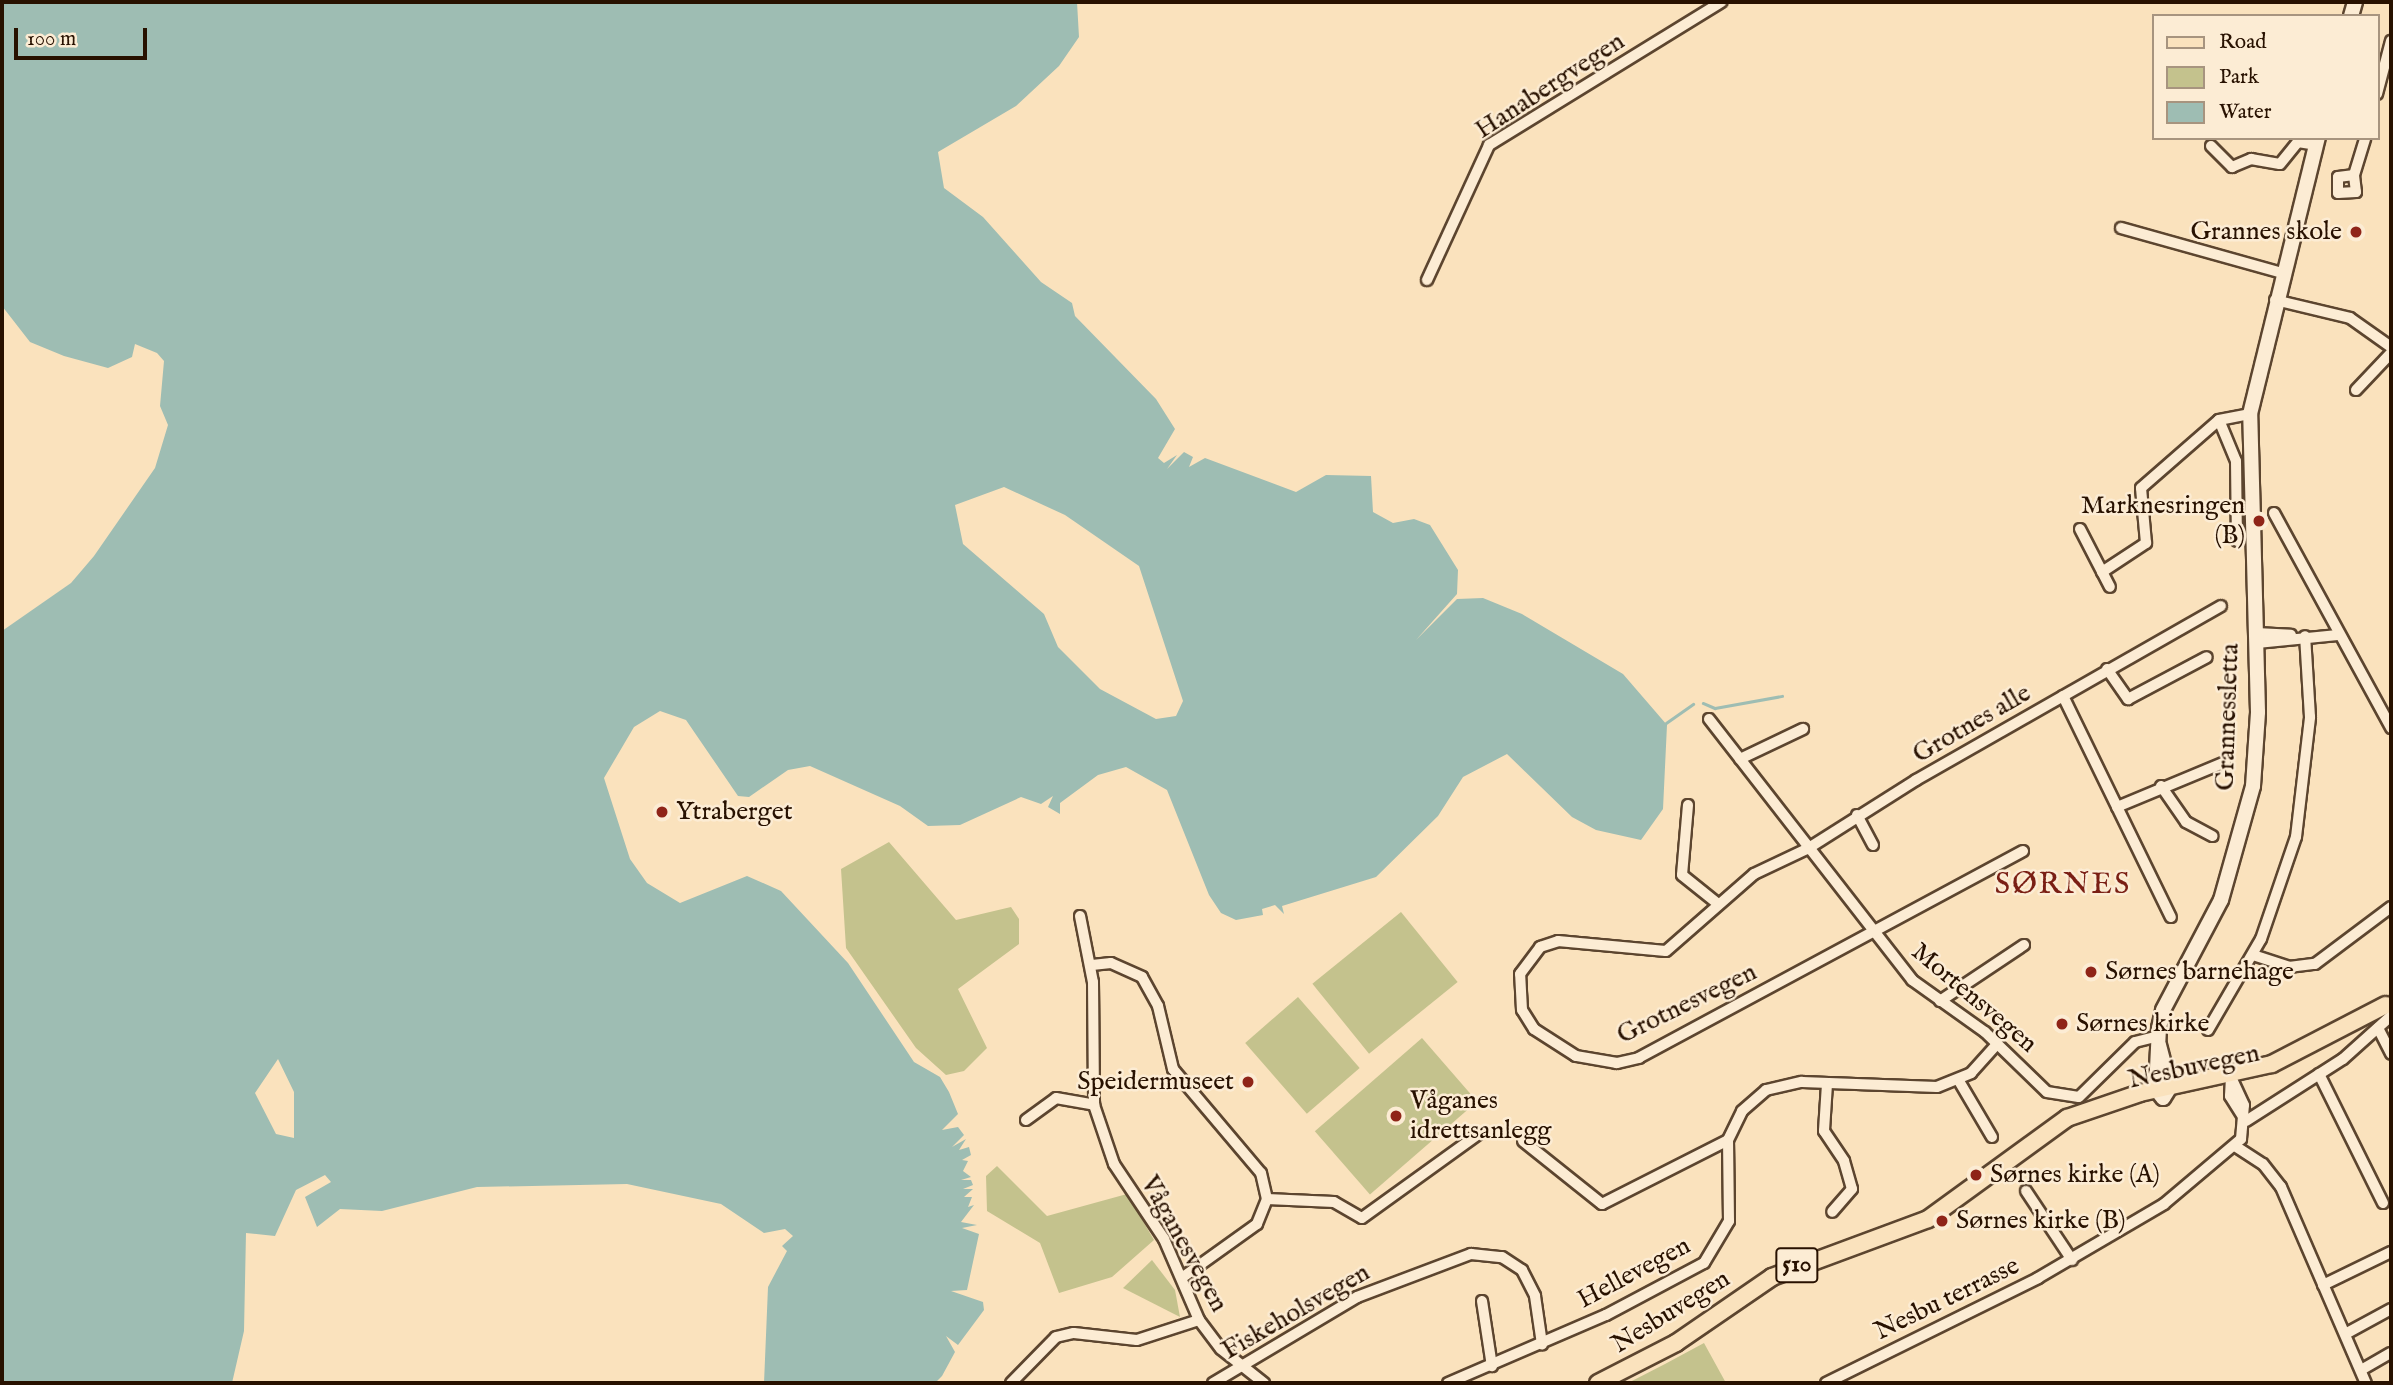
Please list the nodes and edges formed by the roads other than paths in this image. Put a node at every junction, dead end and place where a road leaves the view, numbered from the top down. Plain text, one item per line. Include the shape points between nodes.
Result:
1 (1721, 2) edge
2 (2391, 41) edge
3 (2379, 86) edge
4 (2364, 140) edge
5 (2310, 141) edge
6 (2211, 146) dead end
7 (2354, 175) dead end
8 (2121, 228) dead end
9 (2282, 273) junction
10 (1427, 280) dead end
11 (2275, 300) junction
12 (2391, 346) edge
13 (2391, 353) edge
14 (2356, 390) dead end
15 (2250, 414) junction
16 (2219, 420) junction
17 (2274, 513) dead end
18 (2080, 528) dead end
19 (2237, 541) dead end
20 (2102, 572) junction
21 (2110, 587) dead end
22 (2221, 606) dead end
23 (2338, 635) junction
24 (2305, 636) junction
25 (2256, 638) junction
26 (2207, 657) dead end
27 (2107, 669) junction
28 (2063, 696) junction
29 (1709, 719) dead end
30 (2391, 728) edge
31 (1803, 729) dead end
32 (1740, 759) junction
33 (2225, 762) dead end
34 (2161, 786) junction
35 (1688, 806) dead end
36 (2117, 807) junction
37 (1857, 815) junction
38 (2212, 836) dead end
39 (1873, 845) dead end
40 (1807, 849) junction
41 (2023, 851) dead end
42 (1717, 903) junction
43 (2391, 907) edge
44 (1080, 916) dead end
45 (2171, 917) dead end
46 (1873, 933) junction
47 (2024, 945) dead end
48 (2253, 955) junction
49 (1091, 965) junction
50 (1940, 1001) junction
51 (2389, 1007) edge
52 (2378, 1028) junction
53 (2208, 1031) dead end
54 (2159, 1041) junction
55 (1997, 1044) junction
56 (2391, 1054) edge
57 (2319, 1074) junction
58 (1959, 1081) junction
59 (1827, 1084) junction
60 (2233, 1084) junction
61 (2163, 1091) junction
62 (1094, 1105) junction
63 (1026, 1120) dead end
64 (2246, 1121) junction
65 (1480, 1133) dead end
66 (1992, 1137) dead end
67 (1728, 1140) junction
68 (1523, 1141) dead end
69 (2235, 1146) junction
70 (2026, 1191) dead end
71 (1267, 1199) junction
72 (2383, 1203) dead end
73 (1832, 1212) dead end
74 (2391, 1252) edge
75 (2072, 1260) junction
76 (1183, 1277) junction
77 (2323, 1285) junction
78 (1482, 1301) dead end
79 (2391, 1309) edge
80 (1199, 1320) junction
81 (2347, 1333) junction
82 (1542, 1344) junction
83 (2391, 1353) edge
84 (1492, 1366) junction
85 (1243, 1368) junction
86 (2361, 1370) junction
87 (1849, 1372) junction
88 (1011, 1383) edge
89 (1213, 1383) edge
90 (1264, 1383) edge
91 (1448, 1383) edge
92 (1598, 1383) edge
93 (1826, 1383) edge
94 (1852, 1383) edge
95 (2366, 1383) edge

1 - 10 street, Hanabergvegen via 1489,145
2 - 3 street
4 - 7 street
5 - 6 street, Grannessletta via 2274,165 2250,159 2232,167
5 - 9 main road, Grannessletta
8 - 9 street
9 - 11 main road, Grannessletta
11 - 12 street via 2350,318
11 - 15 main road, Grannessletta
13 - 14 street
15 - 16 street
15 - 25 main road, Grannessletta
16 - 19 street via 2236,461
16 - 20 street via 2141,488 2146,543
17 - 23 street
18 - 20 street
20 - 21 street
22 - 27 street, Grotnes alle
23 - 24 street
23 - 30 street
24 - 25 street
24 - 48 street via 2310,717 2304,793 2285,876
25 - 54 main road, Grannessletta via 2256,755 2247,819 2221,900 2166,1002
26 - 27 street via 2128,699
27 - 28 street, Grotnes alle
28 - 36 street
28 - 37 street, Grotnes alle
29 - 32 street, Mortensvegen
31 - 32 street
32 - 40 street, Mortensvegen
33 - 34 street
34 - 36 street
34 - 38 street via 2186,822
35 - 42 street via 1682,875
36 - 45 street
37 - 39 street
37 - 40 street, Grotnes alle
40 - 42 street, Grotnesvegen via 1754,874
40 - 46 street, Mortensvegen
41 - 46 street, Grotnesvegen
42 - 46 street, Grotnesvegen via 1666,951 1558,941 1540,947 1520,974 1522,1010 1534,1029 1576,1056 1617,1063 1639,1058
43 - 48 street via 2315,964 2289,967
44 - 49 street, Våganesvegen
46 - 50 street, Mortensvegen
47 - 50 street
48 - 53 street
49 - 62 street, Våganesvegen
49 - 71 street via 1111,962 1142,977 1158,1006 1172,1069 1241,1144 1261,1173
50 - 55 street, Mortensvegen
51 - 52 street
51 - 60 main road, Nesbuvegen / 510
52 - 56 street
52 - 57 street
54 - 55 street, Mortensvegen via 2135,1042 2084,1094 2069,1100 2047,1092
54 - 61 main road, Grannessletta
55 - 58 street
57 - 64 street
57 - 72 street
58 - 59 street, Hellevegen via 1923,1090
58 - 66 street
59 - 67 street, Hellevegen via 1766,1090 1742,1111
59 - 73 street via 1824,1130 1844,1161 1852,1189
60 - 61 main road, Nesbuvegen / 510
60 - 64 street
61 - 92 main road, Nesbuvegen / 510 via 2074,1126 1995,1172 1928,1219 1772,1277 1669,1348
62 - 63 street via 1056,1098
62 - 76 street, Våganesvegen via 1114,1164
64 - 69 street, Nesbu terrasse
65 - 71 street via 1362,1218 1334,1202
67 - 68 street via 1602,1204
67 - 82 street, Hellevegen via 1730,1209 1713,1253 1675,1282
69 - 75 street, Nesbu terrasse via 2164,1205
69 - 77 street via 2272,1172
70 - 75 street
71 - 76 street via 1256,1224
74 - 77 street
75 - 87 street, Nesbu terrasse
76 - 80 street, Våganesvegen
77 - 81 street
78 - 84 street
79 - 81 street
80 - 85 street, Våganesvegen
80 - 88 street via 1138,1340 1074,1333 1056,1338
81 - 86 street
82 - 84 street, Hellevegen
82 - 85 street, Fiskeholsvegen via 1535,1296 1522,1270 1502,1257 1471,1254 1357,1297
83 - 86 street
84 - 91 street, Hellevegen
85 - 89 street, Fiskeholsvegen
85 - 90 street, Våganesvegen
86 - 95 street
87 - 93 street, Nesbu terrasse
87 - 94 street

